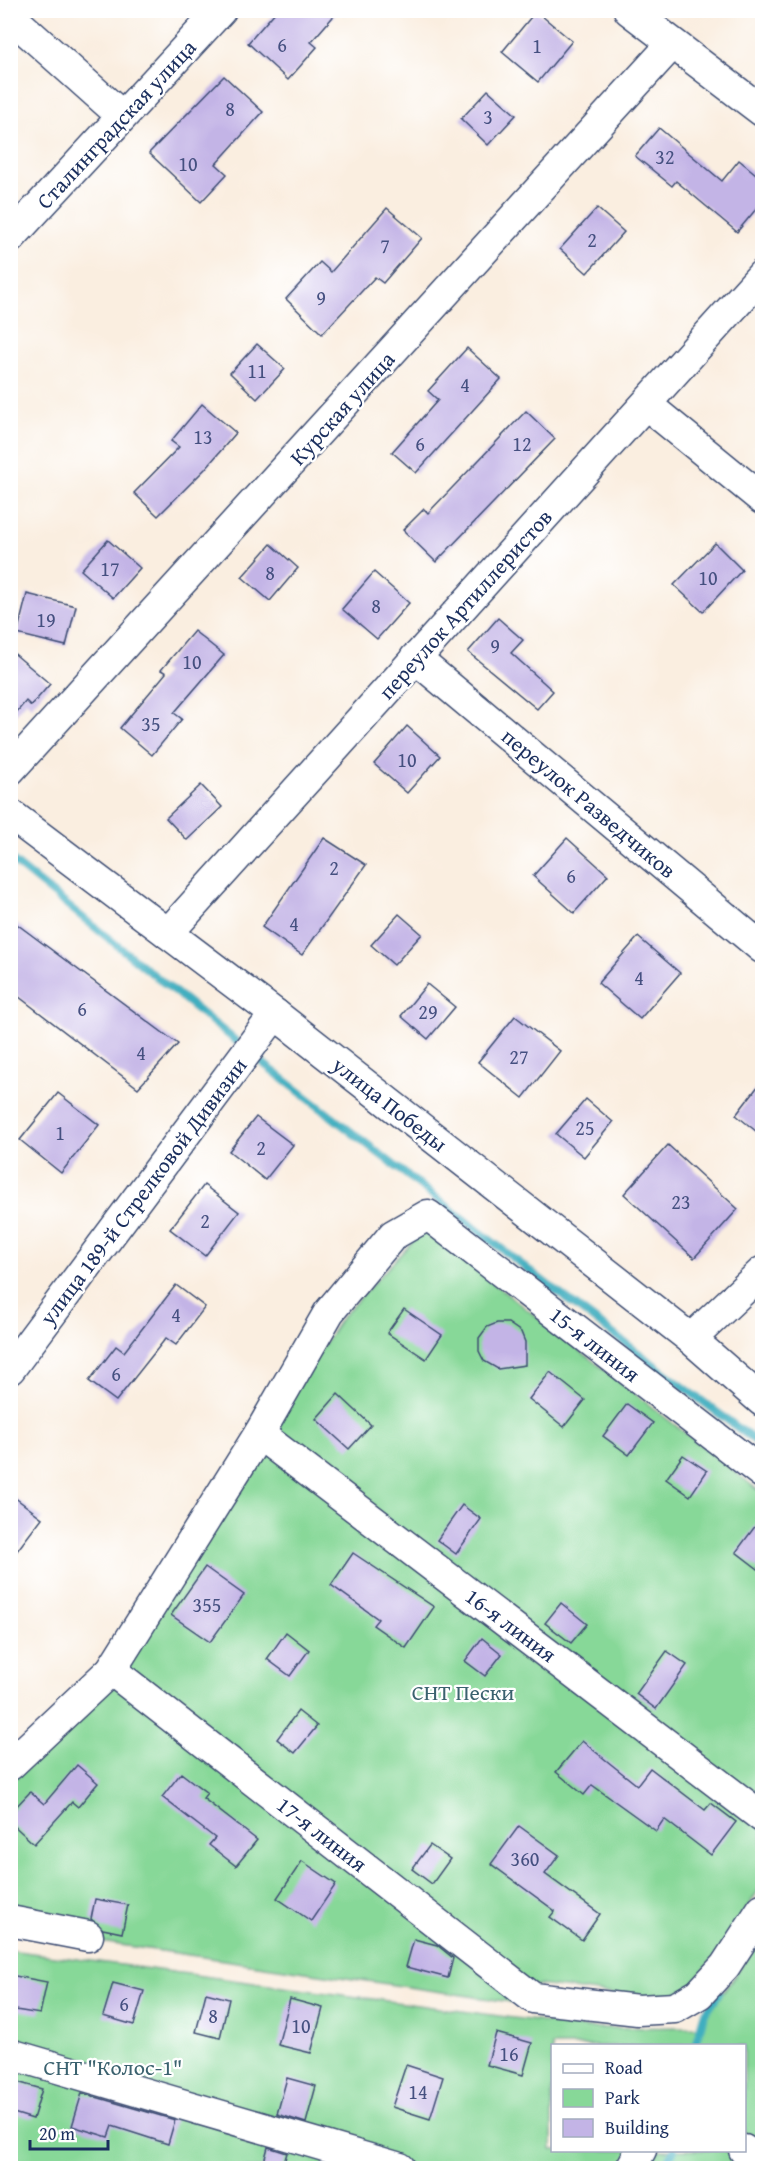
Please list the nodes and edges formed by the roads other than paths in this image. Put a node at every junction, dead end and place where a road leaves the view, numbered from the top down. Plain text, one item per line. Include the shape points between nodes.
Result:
1 (221, 10) edge
2 (629, 10) edge
3 (10, 16) edge
4 (672, 44) junction
5 (762, 111) edge
6 (122, 116) junction
7 (10, 238) edge
8 (762, 275) edge
9 (647, 405) junction
10 (762, 499) edge
11 (415, 658) junction
12 (10, 770) edge
13 (10, 814) edge
14 (168, 933) junction
15 (762, 948) edge
16 (275, 1014) junction
17 (762, 1272) edge
18 (691, 1339) junction
19 (10, 1369) edge
20 (762, 1401) edge
21 (259, 1434) junction
22 (762, 1473) edge
23 (111, 1670) junction
24 (10, 1764) edge
25 (762, 1817) edge
26 (762, 1909) edge
27 (10, 1921) edge
28 (88, 1936) dead end
29 (10, 2054) edge
30 (640, 2152) edge
31 (745, 2152) edge
32 (762, 2164) edge
33 (400, 2169) edge
34 (631, 2169) edge

1 - 6 street, Сталинградская улица
2 - 4 street
3 - 6 street
4 - 5 street
4 - 12 street, Курская улица
6 - 7 street, Сталинградская улица
8 - 9 street, переулок Артиллеристов
9 - 10 street
9 - 11 street, переулок Артиллеристов
11 - 14 street, переулок Артиллеристов
11 - 15 street, переулок Разведчиков
13 - 14 street, улица Победы
14 - 16 street, улица Победы
16 - 18 street, улица Победы
16 - 19 street, улица 189-й Стрелковой Дивизии
17 - 18 street
18 - 20 street, улица Победы
21 - 22 street, 15-я линия via 328,1311 393,1235 428,1215
21 - 23 street
21 - 25 street, 16-я линия
23 - 24 street
23 - 26 street, 17-я линия via 533,1998 638,2010 675,2008 699,1994 725,1966
27 - 28 street
29 - 33 street
30 - 34 street
31 - 32 street

